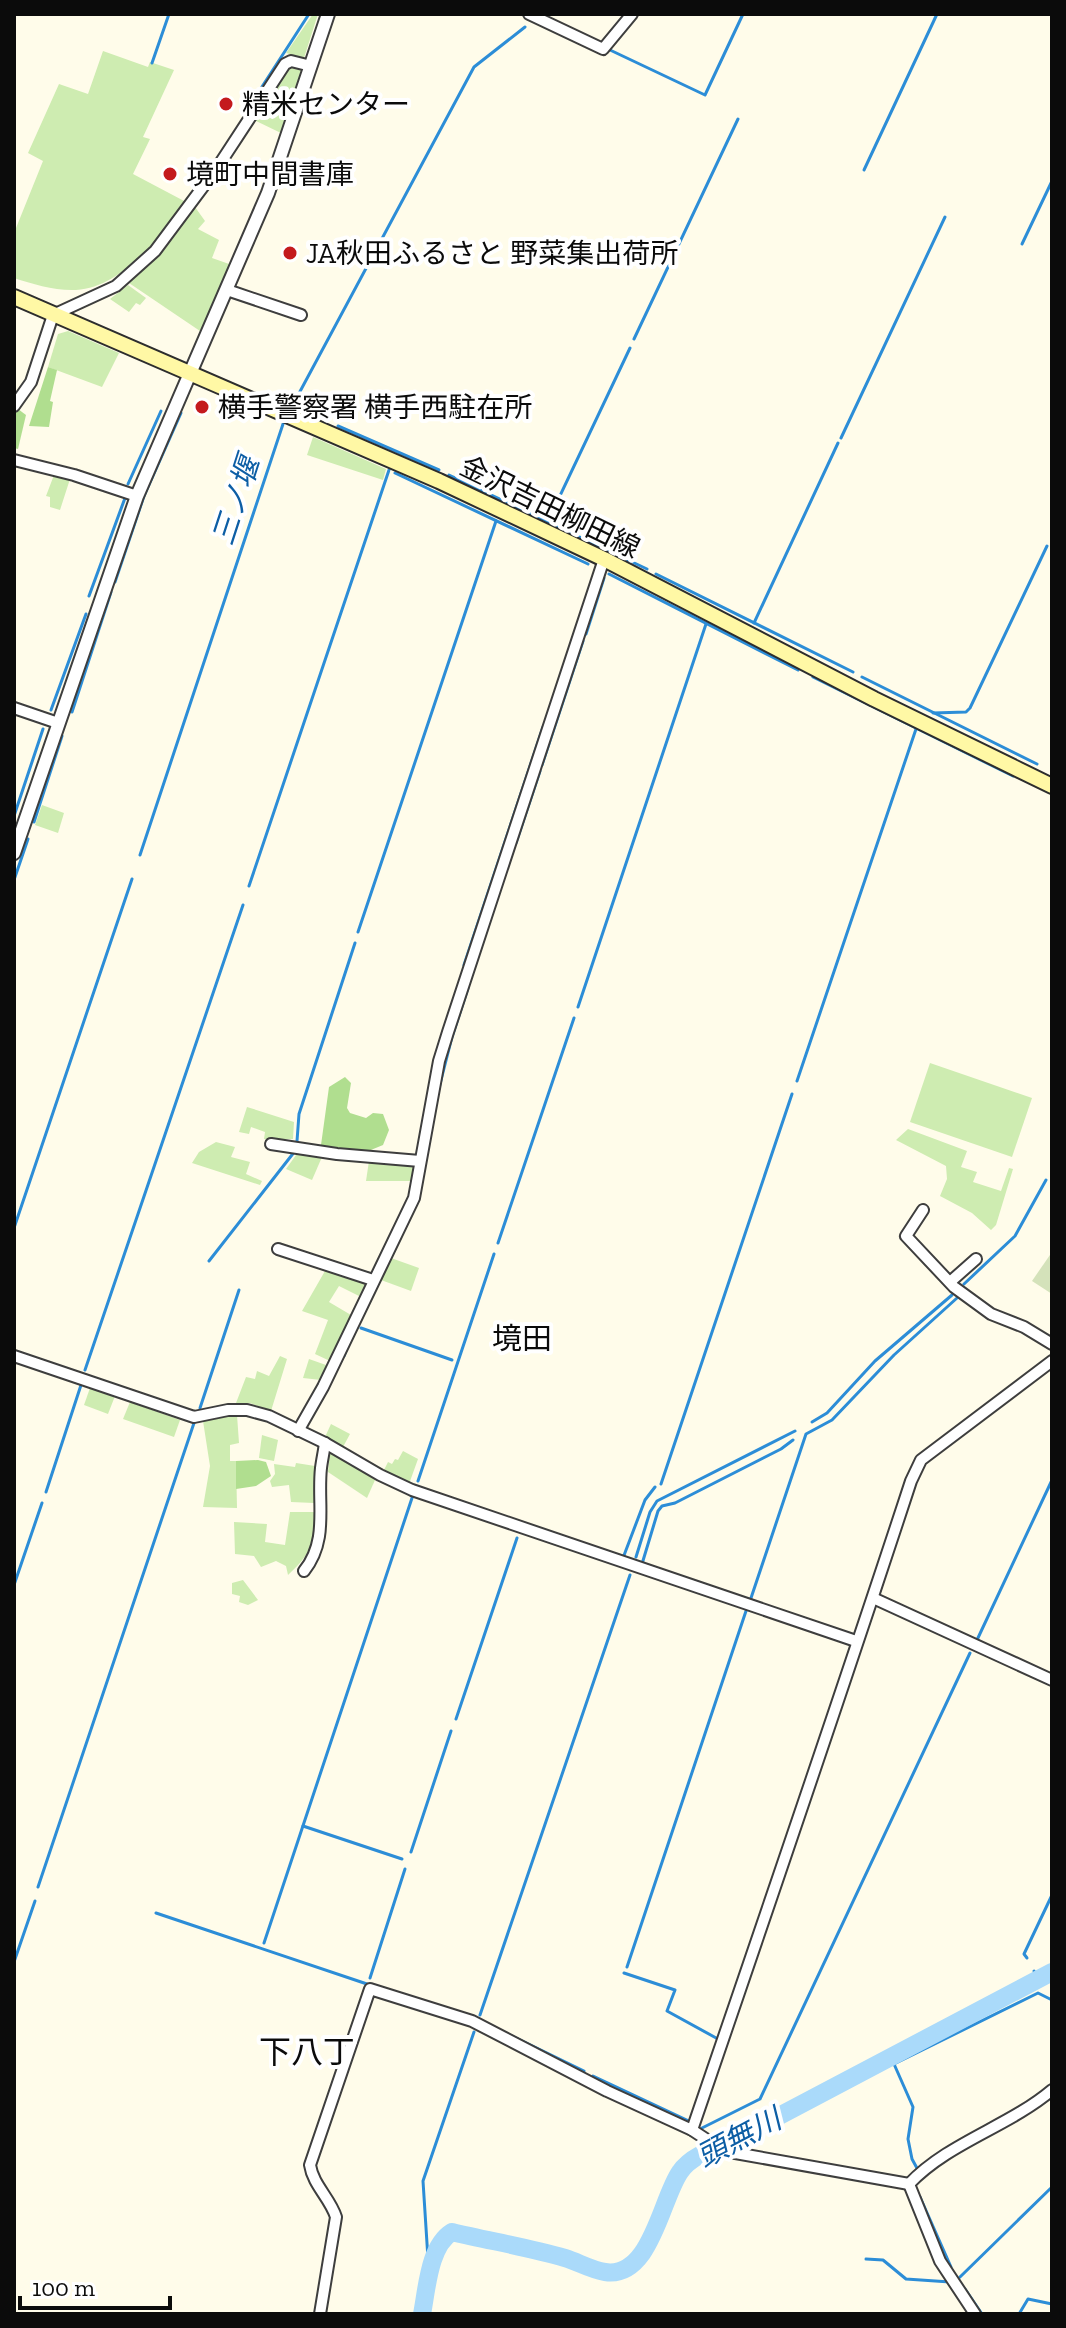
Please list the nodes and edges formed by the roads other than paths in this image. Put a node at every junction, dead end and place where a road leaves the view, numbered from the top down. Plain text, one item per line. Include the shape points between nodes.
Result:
1 (328, 14) edge
2 (529, 14) edge
3 (632, 14) edge
4 (311, 66) junction
5 (227, 290) junction
6 (14, 297) edge
7 (53, 315) junction
8 (301, 315) dead end
9 (188, 373) junction
10 (14, 406) edge
11 (14, 460) edge
12 (137, 496) junction
13 (604, 559) junction
14 (14, 708) edge
15 (58, 723) junction
16 (1052, 786) edge
17 (14, 853) edge
18 (271, 1144) dead end
19 (420, 1161) junction
20 (923, 1210) dead end
21 (278, 1249) dead end
22 (976, 1259) dead end
23 (373, 1280) junction
24 (950, 1282) junction
25 (1052, 1344) edge
26 (14, 1356) edge
27 (1052, 1361) edge
28 (298, 1431) junction
29 (325, 1443) junction
30 (304, 1571) dead end
31 (873, 1598) junction
32 (856, 1641) junction
33 (1052, 1680) edge
34 (1052, 2090) edge
35 (692, 2130) junction
36 (909, 2184) junction
37 (320, 2314) edge
38 (975, 2314) edge

1 - 4 street
2 - 3 street via 603,49
4 - 5 street via 274,178
4 - 7 street via 285,64 155,251 116,286
5 - 8 street
5 - 9 street
6 - 7 main road, 金沢吉田柳田線
7 - 9 main road, 金沢吉田柳田線
7 - 10 street via 31,382
9 - 12 street
9 - 13 main road, 金沢吉田柳田線
11 - 12 street
12 - 15 street
13 - 16 main road, 金沢吉田柳田線
13 - 19 street via 452,1018
14 - 15 street
15 - 17 street
18 - 19 street
19 - 23 street via 414,1198
20 - 24 street via 906,1236
21 - 23 street
22 - 24 street
23 - 28 street
24 - 25 street via 991,1314
26 - 28 street via 194,1417 247,1410
27 - 31 street via 921,1460
28 - 29 street
29 - 30 street via 320,1529 313,1561
29 - 32 street via 412,1490
31 - 32 street
31 - 33 street
32 - 35 street
34 - 36 street via 939,2157
35 - 36 street via 724,2151
35 - 37 street via 472,2021 370,1989 310,2165 336,2217
36 - 38 street via 940,2261

